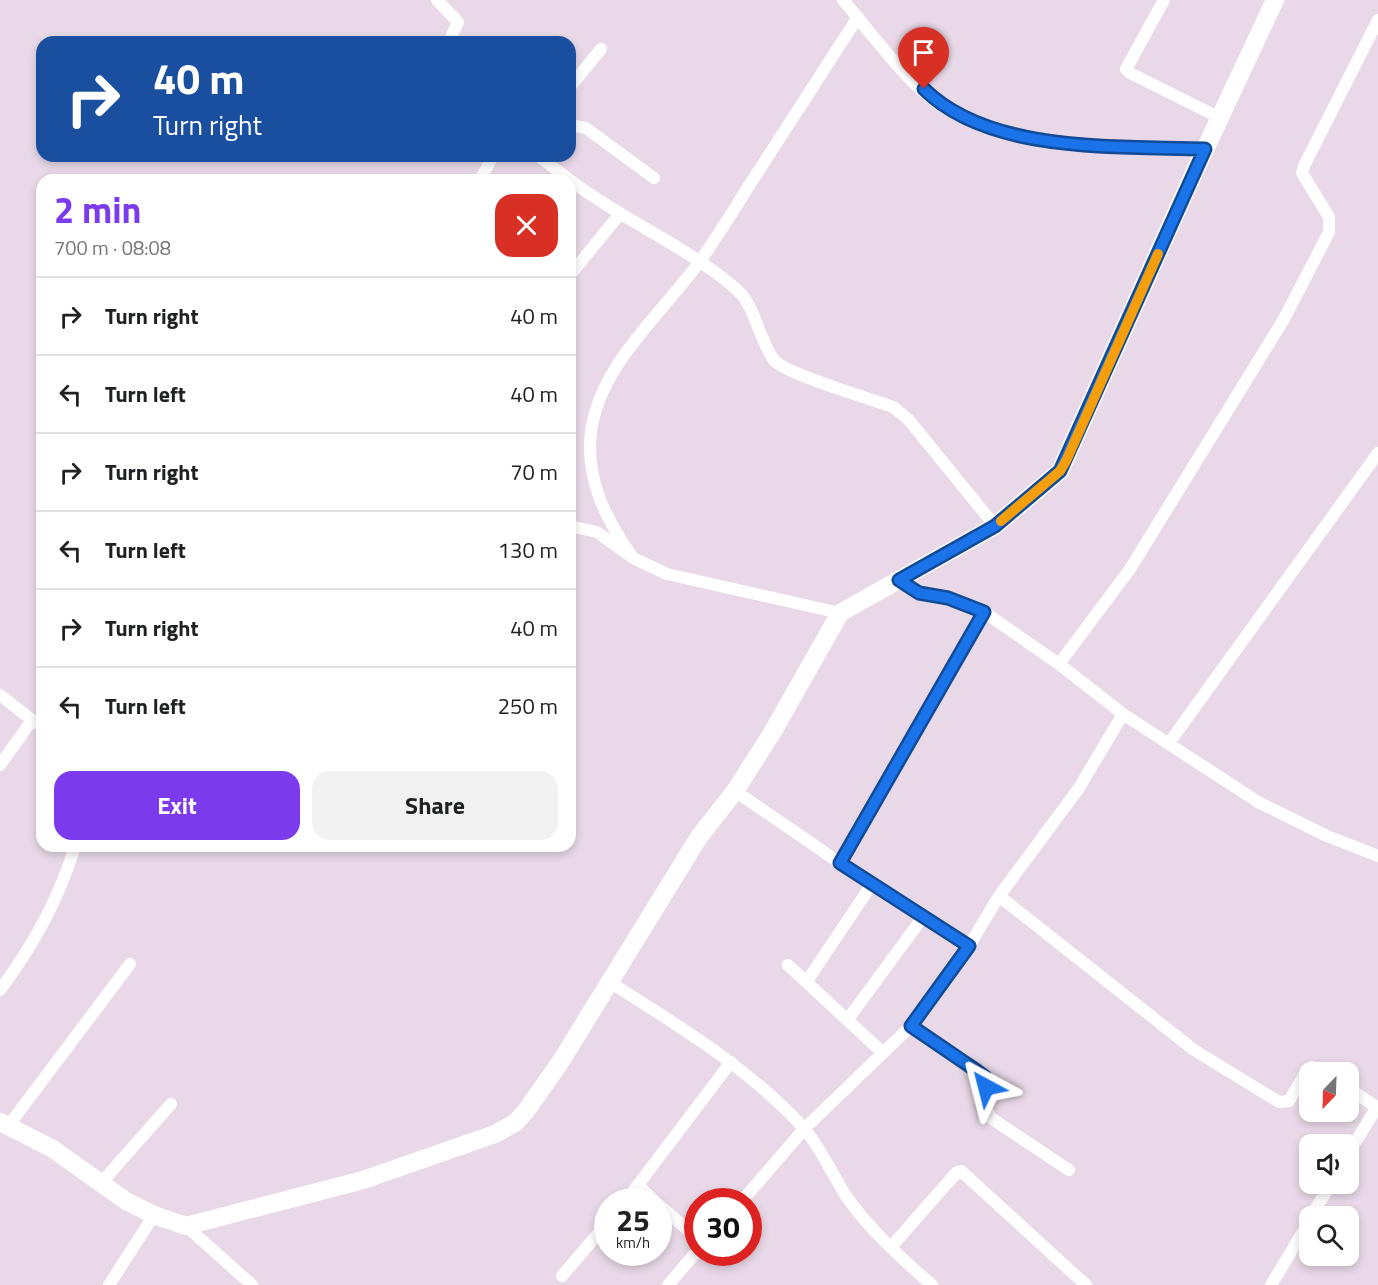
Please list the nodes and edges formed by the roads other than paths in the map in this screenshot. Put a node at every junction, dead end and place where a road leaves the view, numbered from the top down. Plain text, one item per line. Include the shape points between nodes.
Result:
1 (437, 0) edge
2 (843, 0) edge
3 (1164, 0) edge
4 (1275, 0) edge
5 (858, 17) junction
6 (1378, 20) edge
7 (452, 36) edge
8 (601, 49) dead end
9 (576, 80) edge
10 (1220, 117) junction
11 (576, 126) edge
12 (1205, 149) junction
13 (547, 162) edge
14 (562, 174) edge
15 (654, 178) dead end
16 (576, 184) edge
17 (619, 215) junction
18 (700, 262) junction
19 (576, 268) edge
20 (1378, 453) edge
21 (995, 526) junction
22 (576, 527) edge
23 (633, 558) junction
24 (899, 580) junction
25 (984, 612) junction
26 (840, 613) junction
27 (1059, 664) junction
28 (0, 695) edge
29 (1123, 714) junction
30 (36, 722) edge
31 (36, 724) edge
32 (1170, 743) junction
33 (0, 765) edge
34 (735, 791) junction
35 (73, 852) edge
36 (1378, 856) edge
37 (840, 863) junction
38 (872, 884) junction
39 (999, 896) junction
40 (923, 917) junction
41 (969, 946) junction
42 (130, 964) dead end
43 (788, 966) dead end
44 (608, 981) junction
45 (807, 981) junction
46 (0, 990) edge
47 (848, 1019) junction
48 (911, 1026) junction
49 (883, 1053) junction
50 (731, 1062) junction
51 (1299, 1084) edge
52 (1359, 1095) edge
53 (171, 1104) dead end
54 (1377, 1107) edge
55 (4, 1123) edge
56 (804, 1128) junction
57 (1359, 1136) edge
58 (1069, 1170) dead end
59 (102, 1182) junction
60 (638, 1185) junction
61 (636, 1188) edge
62 (641, 1188) edge
63 (753, 1188) edge
64 (154, 1215) junction
65 (672, 1216) edge
66 (186, 1226) junction
67 (684, 1227) edge
68 (1299, 1236) edge
69 (594, 1238) edge
70 (891, 1247) junction
71 (684, 1266) edge
72 (562, 1276) dead end
73 (109, 1285) edge
74 (252, 1285) edge
75 (668, 1285) edge
76 (932, 1285) edge
77 (1086, 1285) edge
78 (1270, 1285) edge

1 - 7 street via 458,22
2 - 5 street
3 - 10 street via 1126,69
4 - 10 street
5 - 12 street via 938,104 975,122 1057,142
5 - 18 street
6 - 27 street via 1302,172 1331,221 1329,232 1284,319 1130,569
8 - 9 street
10 - 12 street
11 - 15 street via 586,128
12 - 21 street via 1066,461 1060,471
13 - 14 street
16 - 17 street
17 - 18 street
17 - 19 street
18 - 21 street via 737,289 775,361 901,413
18 - 23 street via 623,358 605,387 591,432 591,465 598,498 613,530
20 - 32 street
21 - 24 street
22 - 23 street via 597,532
23 - 26 street via 668,574
24 - 25 street via 919,593 948,598
24 - 26 street
25 - 27 street
25 - 37 street
26 - 34 street
27 - 29 street
28 - 30 street
29 - 32 street
29 - 39 street via 1079,788
31 - 33 street
32 - 36 street via 1258,802
34 - 37 street
34 - 44 street via 699,837
35 - 46 street via 46,920
37 - 38 street
38 - 40 street
38 - 45 street
39 - 41 street
39 - 51 street via 1194,1050 1280,1102 1289,1101
40 - 41 street
40 - 47 street
41 - 48 street
42 - 55 street
43 - 45 street
44 - 50 street
44 - 66 street via 535,1100 506,1129 363,1180
45 - 47 street
47 - 49 street
48 - 49 street
48 - 58 street via 985,1077 986,1113 991,1118
49 - 56 street
50 - 56 street via 759,1083
50 - 60 street
52 - 54 street
53 - 59 street
54 - 57 street
55 - 59 street via 43,1142
56 - 63 street
56 - 70 street via 848,1198
59 - 64 street via 126,1201
60 - 61 street
60 - 62 street
64 - 66 street
64 - 73 street
65 - 67 street
66 - 74 street
68 - 78 street
69 - 72 street
70 - 76 street
70 - 77 street via 962,1171
71 - 75 street

